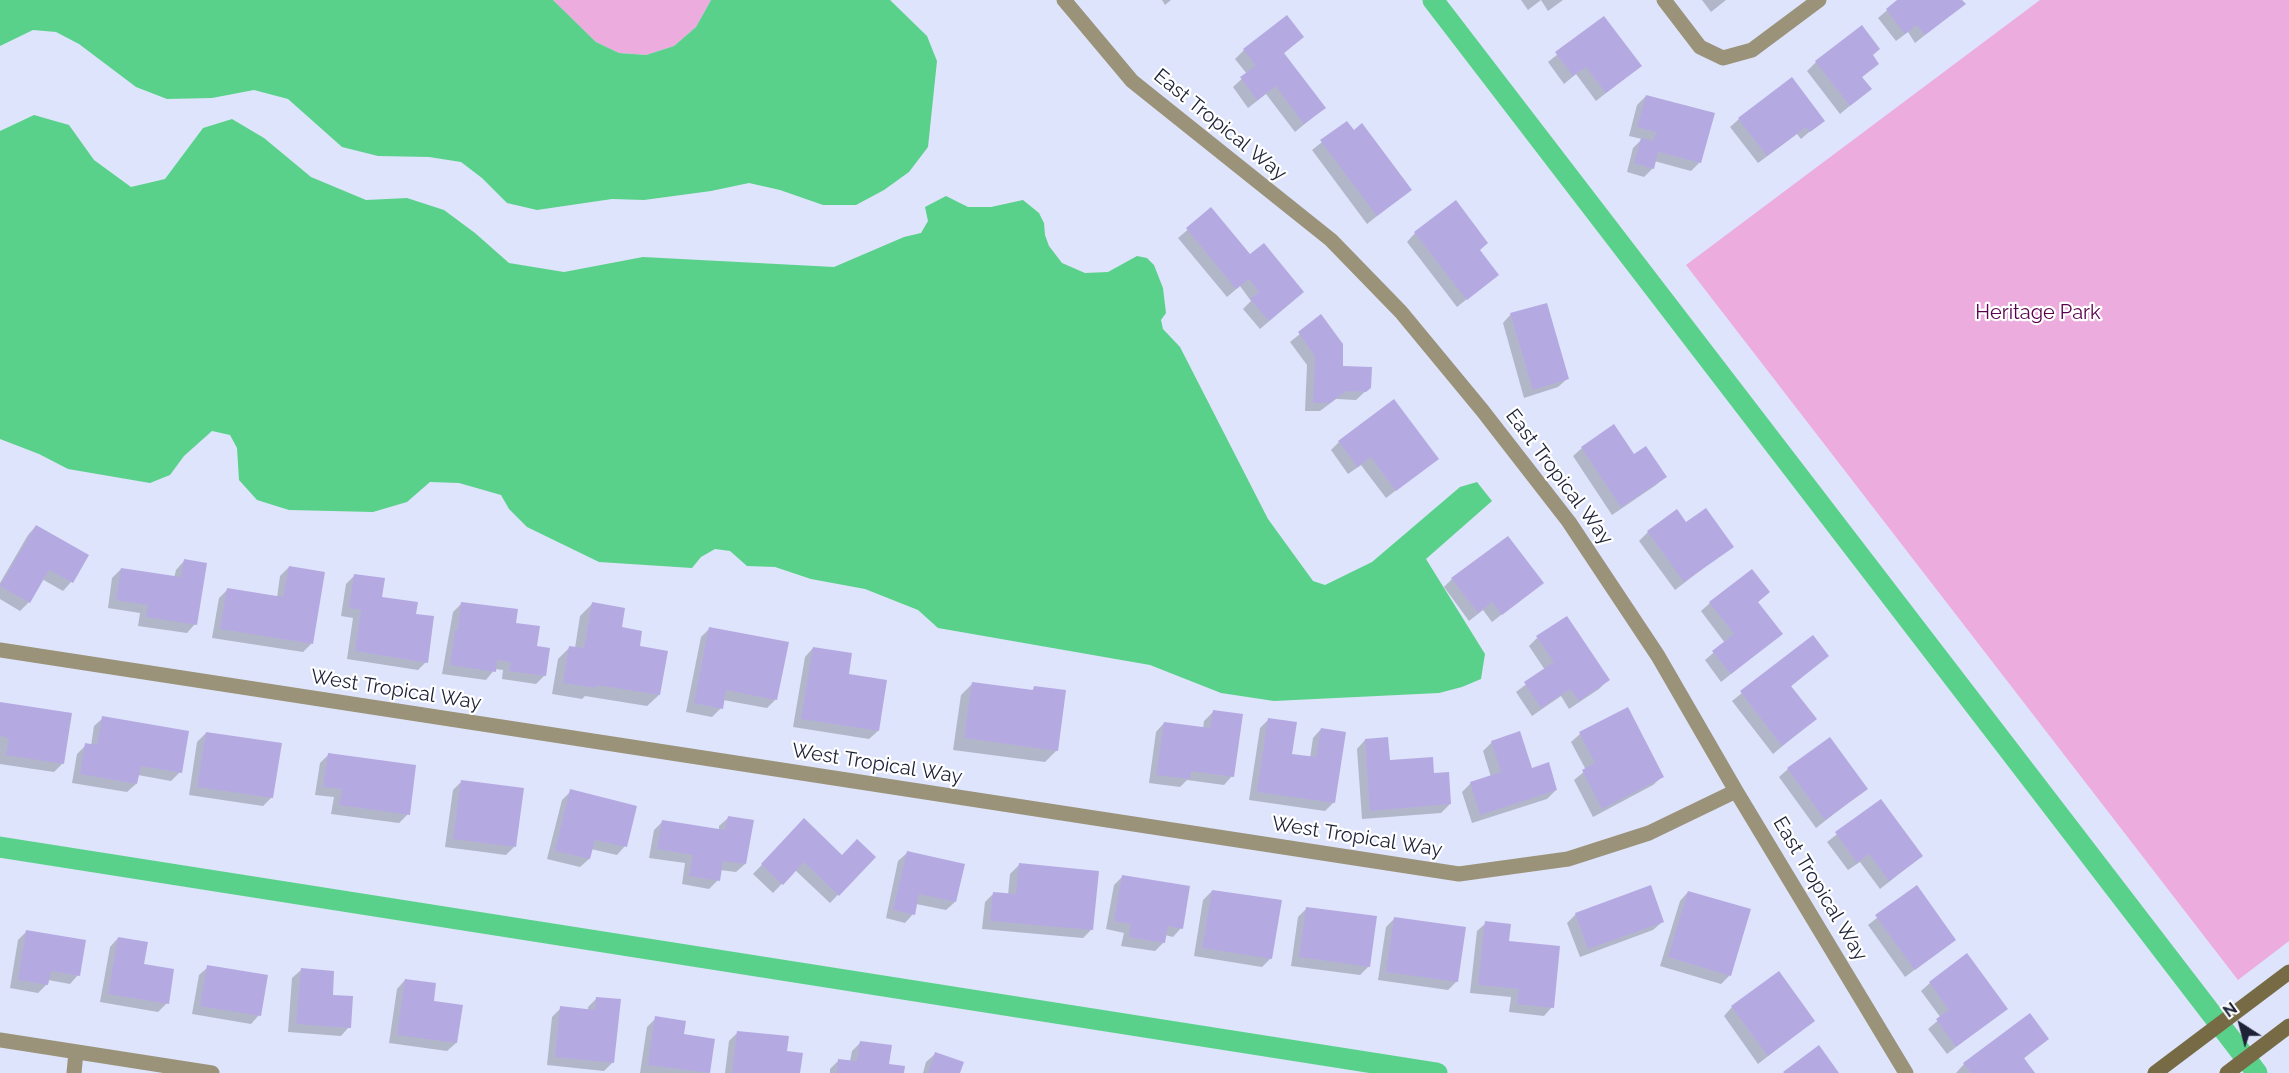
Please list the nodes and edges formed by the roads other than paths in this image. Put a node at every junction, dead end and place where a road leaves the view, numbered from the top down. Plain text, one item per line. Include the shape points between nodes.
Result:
1 (1064, 0) edge
2 (1664, 0) edge
3 (1819, 0) edge
4 (0, 650) edge
5 (1736, 791) junction
6 (2289, 972) edge
7 (2285, 1029) edge
8 (0, 1040) edge
9 (76, 1052) junction
10 (74, 1073) edge
11 (212, 1073) edge
12 (1906, 1073) edge
13 (2155, 1073) edge
14 (2227, 1073) edge

1 - 5 street, East Tropical Way via 1132,81 1331,240 1401,312 1569,522 1658,656
2 - 3 street via 1701,47 1723,58 1752,50
4 - 5 street, West Tropical Way via 1459,874 1568,859 1649,833
5 - 12 street, East Tropical Way
6 - 13 main road
7 - 14 main road
8 - 9 street
9 - 10 street
9 - 11 street

